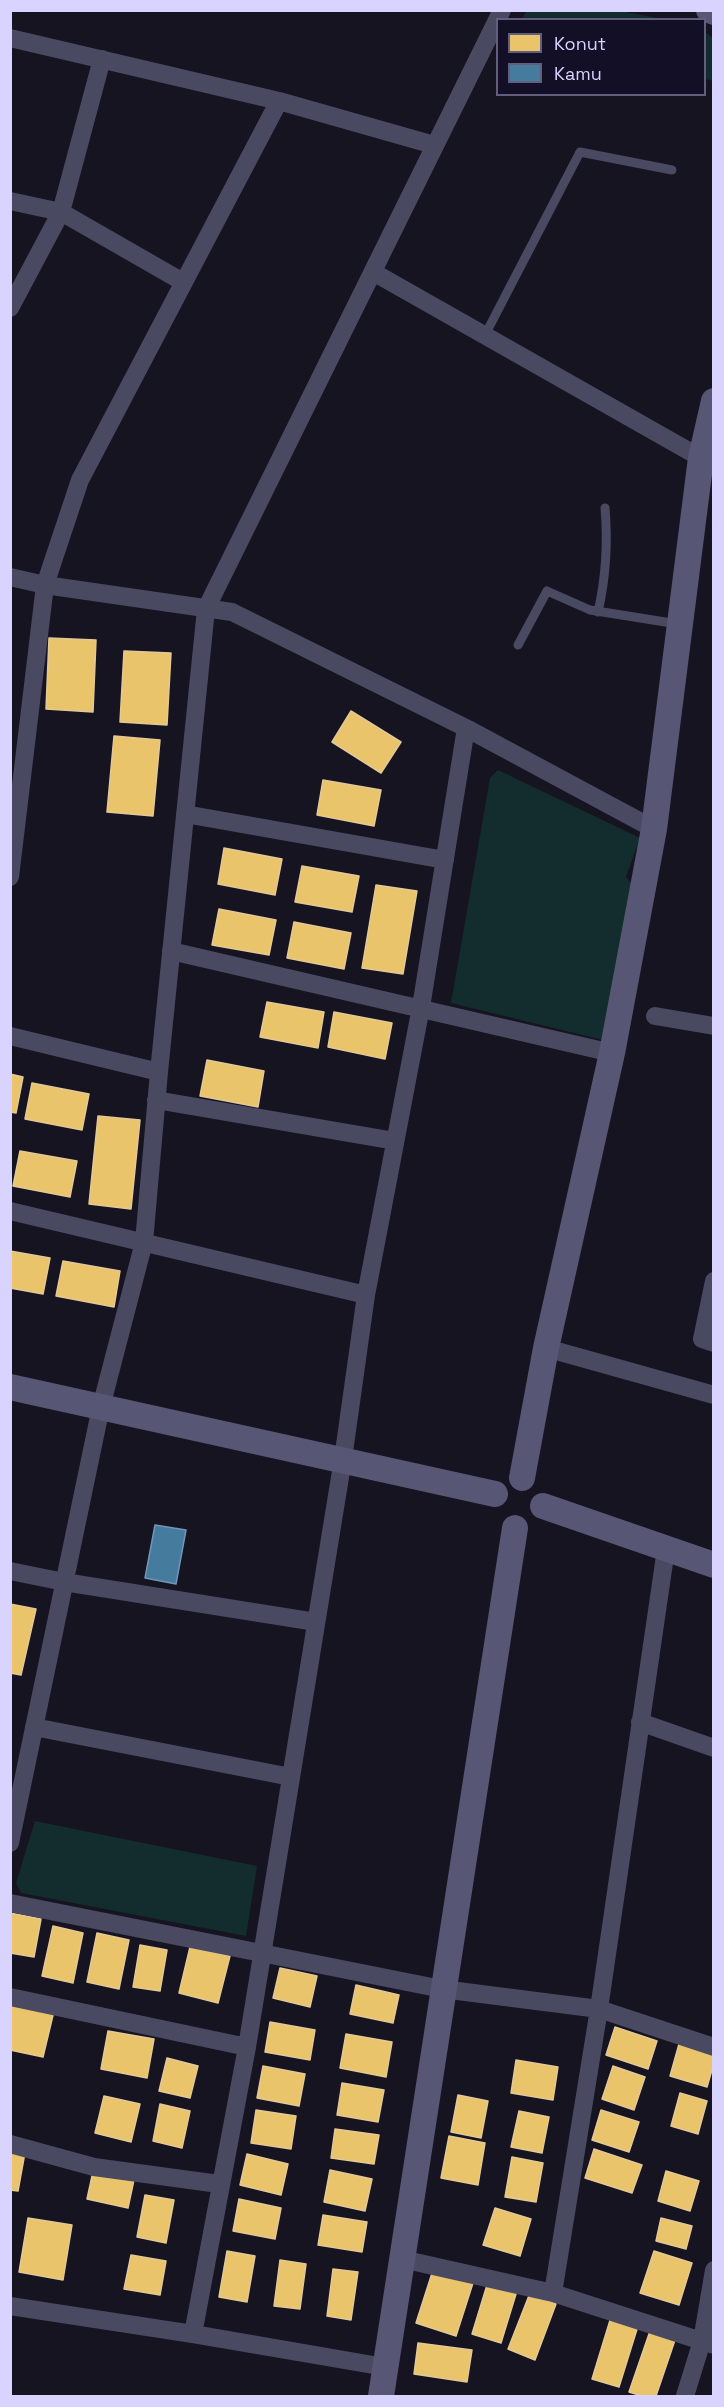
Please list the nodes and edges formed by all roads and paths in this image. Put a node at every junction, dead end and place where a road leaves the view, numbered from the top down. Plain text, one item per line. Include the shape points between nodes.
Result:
1 (709, 10) edge
2 (714, 12) edge
3 (496, 22) edge
4 (10, 38) edge
5 (102, 59) junction
6 (279, 102) junction
7 (434, 145) junction
8 (672, 170) dead end
9 (10, 201) edge
10 (61, 212) junction
11 (373, 272) junction
12 (183, 282) junction
13 (10, 308) edge
14 (485, 335) junction
15 (714, 401) edge
16 (701, 458) junction
17 (605, 507) dead end
18 (10, 577) edge
19 (45, 585) junction
20 (206, 609) junction
21 (598, 612) junction
22 (680, 624) junction
23 (518, 645) dead end
24 (466, 728) junction
25 (185, 814) junction
26 (654, 829) junction
27 (445, 860) junction
28 (10, 877) edge
29 (171, 951) junction
30 (421, 1007) junction
31 (655, 1016) dead end
32 (714, 1026) edge
33 (10, 1036) edge
34 (612, 1053) junction
35 (159, 1072) junction
36 (156, 1100) junction
37 (395, 1141) junction
38 (10, 1211) edge
39 (144, 1242) junction
40 (714, 1281) edge
41 (366, 1295) junction
42 (714, 1343) edge
43 (546, 1348) junction
44 (10, 1387) edge
45 (714, 1395) edge
46 (101, 1407) junction
47 (343, 1459) junction
48 (522, 1478) junction
49 (495, 1494) junction
50 (543, 1506) junction
51 (515, 1528) junction
52 (666, 1549) junction
53 (714, 1565) edge
54 (10, 1571) edge
55 (64, 1582) junction
56 (316, 1622) junction
57 (640, 1722) junction
58 (34, 1727) junction
59 (714, 1748) edge
60 (291, 1777) junction
61 (10, 1843) edge
62 (10, 1903) edge
63 (262, 1953) junction
64 (442, 1989) junction
65 (10, 1997) edge
66 (599, 2009) junction
67 (247, 2047) junction
68 (714, 2047) edge
69 (10, 2144) edge
70 (219, 2184) junction
71 (402, 2259) junction
72 (714, 2270) edge
73 (553, 2293) junction
74 (10, 2306) edge
75 (193, 2334) junction
76 (708, 2343) edge
77 (385, 2367) junction
78 (381, 2397) edge
79 (685, 2397) edge

1 - 2 street
3 - 7 street
4 - 5 street
5 - 6 street
5 - 10 street
6 - 7 street
6 - 12 street
7 - 11 street
8 - 14 lane via 580,152
9 - 10 street
10 - 12 street
10 - 13 street
11 - 14 street
11 - 20 street
12 - 19 street via 80,480
14 - 16 street
15 - 16 street
16 - 22 street
17 - 21 lane via 607,550
18 - 19 street
19 - 20 street
19 - 28 street
20 - 24 street via 232,612
20 - 25 street
21 - 22 lane
21 - 23 lane via 547,591
22 - 26 street
24 - 26 street
24 - 27 street
25 - 27 street
25 - 29 street
26 - 34 street
27 - 30 street
29 - 30 street
29 - 35 street
30 - 34 street
30 - 37 street
31 - 32 street
33 - 35 street
34 - 43 street
35 - 36 street
36 - 37 street
36 - 39 street
37 - 41 street
38 - 39 street
39 - 41 street
39 - 46 street
40 - 42 street via 702,1339
41 - 47 street
43 - 45 street
43 - 48 street
44 - 46 street
46 - 47 street
46 - 55 street
47 - 49 street
47 - 56 street
48 - 49 street via 505,1481
48 - 50 street via 536,1485
49 - 51 street via 496,1516
50 - 51 street via 537,1520
50 - 52 street
51 - 64 street
52 - 53 street
52 - 57 street
54 - 55 street
55 - 56 street
55 - 58 street
56 - 60 street
57 - 59 street
57 - 66 street
58 - 60 street
58 - 61 street
60 - 63 street
62 - 63 street
63 - 64 street
63 - 67 street
64 - 66 street
64 - 71 street
65 - 67 street
66 - 68 street
66 - 73 street
67 - 70 street
69 - 70 street via 94,2167
70 - 75 street
71 - 73 street
71 - 77 street
72 - 76 street
73 - 76 street
74 - 75 street
75 - 77 street
76 - 79 street
77 - 78 street

